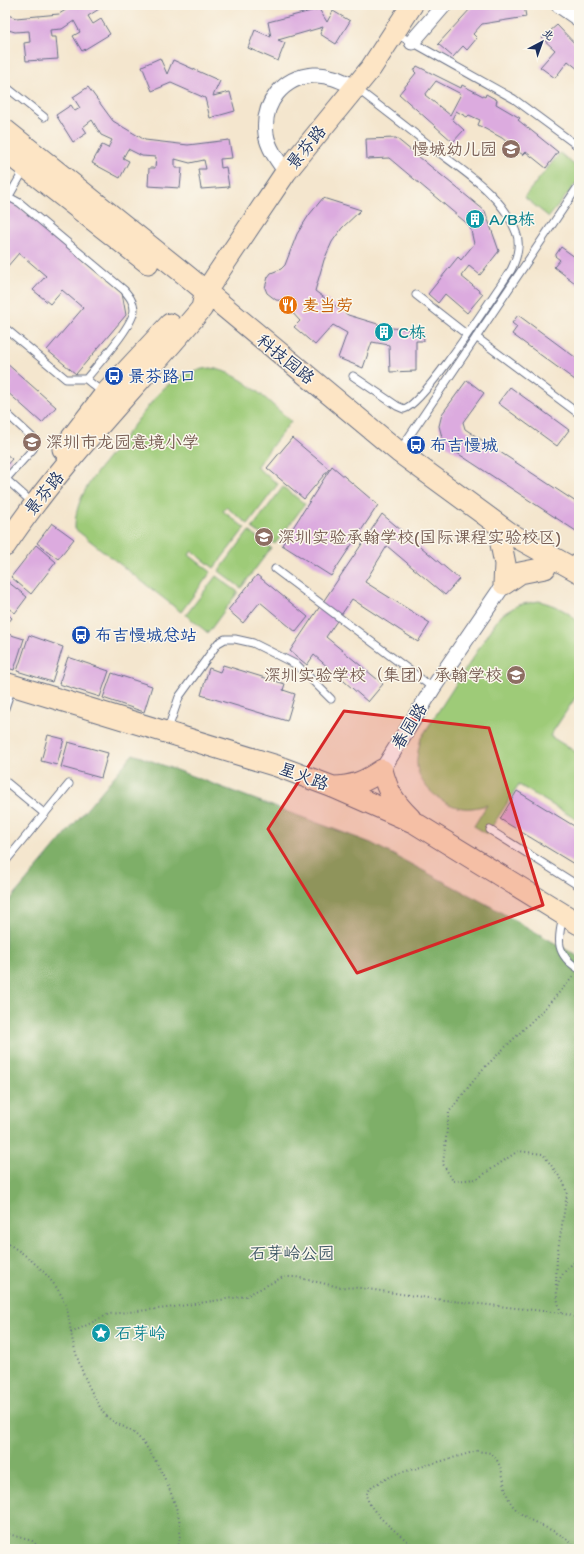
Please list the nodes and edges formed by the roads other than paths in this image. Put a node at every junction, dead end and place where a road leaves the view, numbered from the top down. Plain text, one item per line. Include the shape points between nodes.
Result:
1 (412, 5) edge
2 (444, 5) edge
3 (559, 5) edge
4 (579, 19) edge
5 (393, 33) junction
6 (412, 42) junction
7 (5, 86) edge
8 (355, 87) junction
9 (44, 117) dead end
10 (5, 130) edge
11 (579, 147) edge
12 (5, 151) edge
13 (23, 165) junction
14 (286, 172) junction
15 (579, 185) edge
16 (7, 196) edge
17 (416, 295) dead end
18 (199, 300) junction
19 (5, 328) edge
20 (466, 334) junction
21 (476, 336) junction
22 (353, 376) dead end
23 (86, 378) junction
24 (105, 394) junction
25 (5, 412) edge
26 (579, 414) edge
27 (399, 452) junction
28 (6, 480) edge
29 (26, 497) junction
30 (5, 524) edge
31 (501, 544) junction
32 (5, 546) edge
33 (545, 568) junction
34 (275, 569) dead end
35 (579, 572) edge
36 (504, 584) junction
37 (579, 586) edge
38 (9, 684) edge
39 (432, 688) junction
40 (331, 699) dead end
41 (5, 708) edge
42 (167, 732) junction
43 (382, 770) junction
44 (5, 781) edge
45 (69, 784) dead end
46 (333, 787) junction
47 (45, 814) junction
48 (415, 823) junction
49 (490, 830) dead end
50 (5, 862) edge
51 (579, 886) edge
52 (571, 919) edge
53 (577, 972) edge

1 - 5 street, 景芬路
2 - 6 street
3 - 4 street
5 - 6 lane
5 - 8 street, 景芬路 via 371,68
6 - 11 lane via 514,99
7 - 9 lane
8 - 14 street, 景芬路
8 - 14 street via 329,76 315,75 295,78 282,87 271,102 266,119 266,135 274,155
8 - 20 lane via 482,186 509,217 517,233 517,258
10 - 18 street, 科技园路
12 - 13 street, 科技园路
13 - 16 lane via 20,178
13 - 18 street, 科技园路
14 - 18 street, 景芬路
15 - 21 lane
16 - 23 lane via 20,203 124,290 131,299 134,308 132,318
17 - 20 lane
18 - 24 street, 景芬路
18 - 27 street, 科技园路
18 - 31 street, 科技园路 via 392,462
18 - 32 street, 景芬路 via 52,482
19 - 23 lane via 66,379
20 - 22 lane via 433,381 410,408 404,410
21 - 26 lane
21 - 27 lane
23 - 24 lane
24 - 29 street, 景芬路
25 - 28 lane via 32,437 35,443 33,449
27 - 35 street, 科技园路 via 511,534
28 - 29 lane
29 - 30 street, 景芬路
31 - 33 street, 科技园路
31 - 36 street via 505,564
33 - 36 street, 春园路 via 520,573
33 - 37 street, 科技园路
34 - 39 lane
36 - 39 street, 春园路
38 - 41 lane
38 - 42 street, 星火路
39 - 43 street, 春园路
40 - 42 lane via 297,665 253,643 225,639 218,643 179,697
42 - 46 street, 星火路 via 277,766
43 - 46 street, 春园路 via 357,784
43 - 48 street via 388,792 394,802
44 - 47 lane
45 - 47 lane
46 - 48 street, 星火路
47 - 50 lane
48 - 52 street, 星火路
49 - 51 lane
52 - 53 lane via 559,941 562,956

